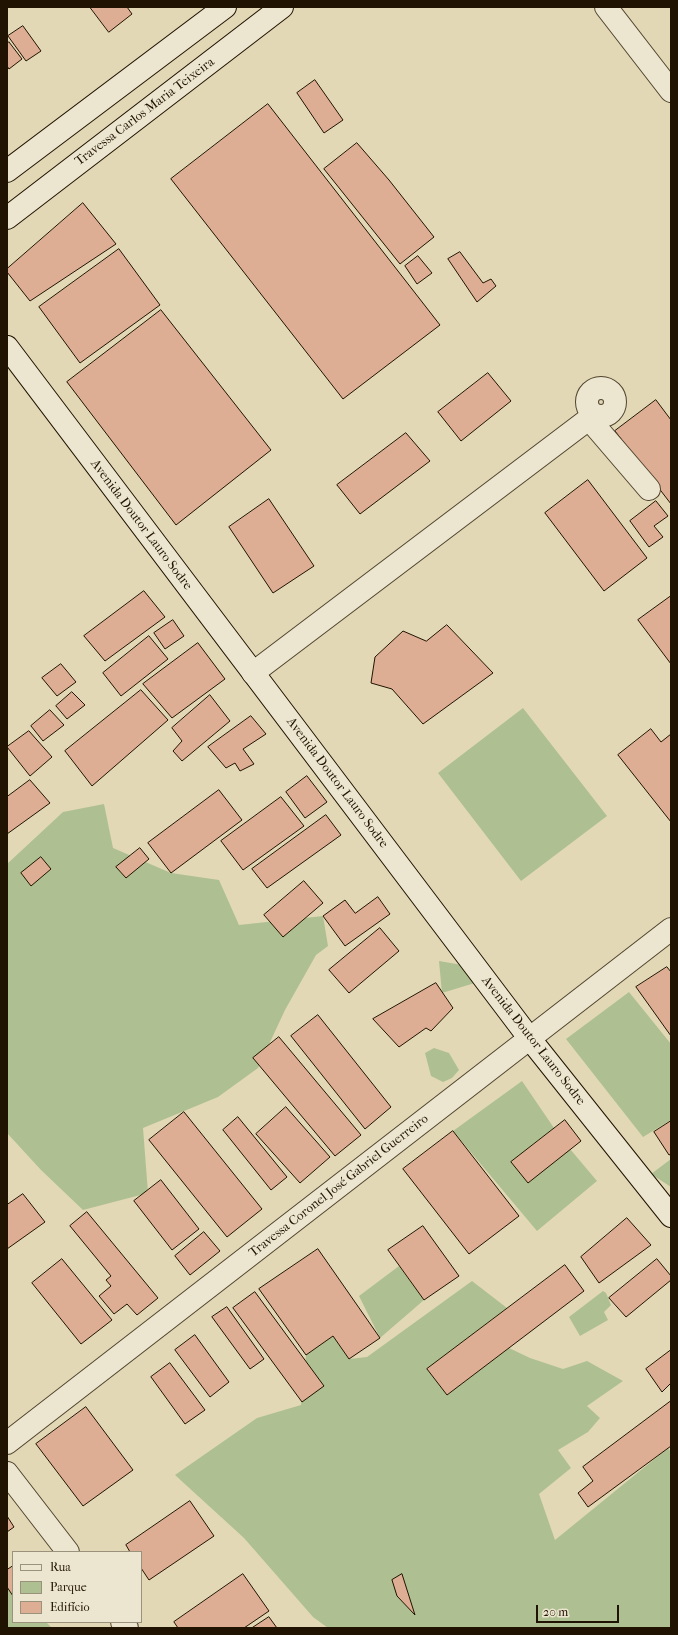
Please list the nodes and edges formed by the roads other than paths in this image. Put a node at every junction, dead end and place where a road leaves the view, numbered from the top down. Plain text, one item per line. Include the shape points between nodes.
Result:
1 (225, 7) edge
2 (282, 7) edge
3 (606, 7) edge
4 (671, 91) edge
5 (7, 171) edge
6 (7, 218) edge
7 (7, 347) edge
8 (649, 489) dead end
9 (253, 673) junction
10 (671, 930) edge
11 (530, 1039) junction
12 (671, 1216) edge
13 (7, 1443) edge
14 (7, 1473) edge
15 (67, 1551) edge

1 - 5 street
2 - 6 street, Travessa Carlos Maria Teixeira
3 - 4 street
7 - 9 street, Avenida Doutor Lauro Sodre
8 - 9 street via 592,417
9 - 11 street, Avenida Doutor Lauro Sodre
10 - 11 street, Travessa Coronel José Gabriel Guerreiro
11 - 12 street, Avenida Doutor Lauro Sodre
11 - 13 street, Travessa Coronel José Gabriel Guerreiro
14 - 15 street

